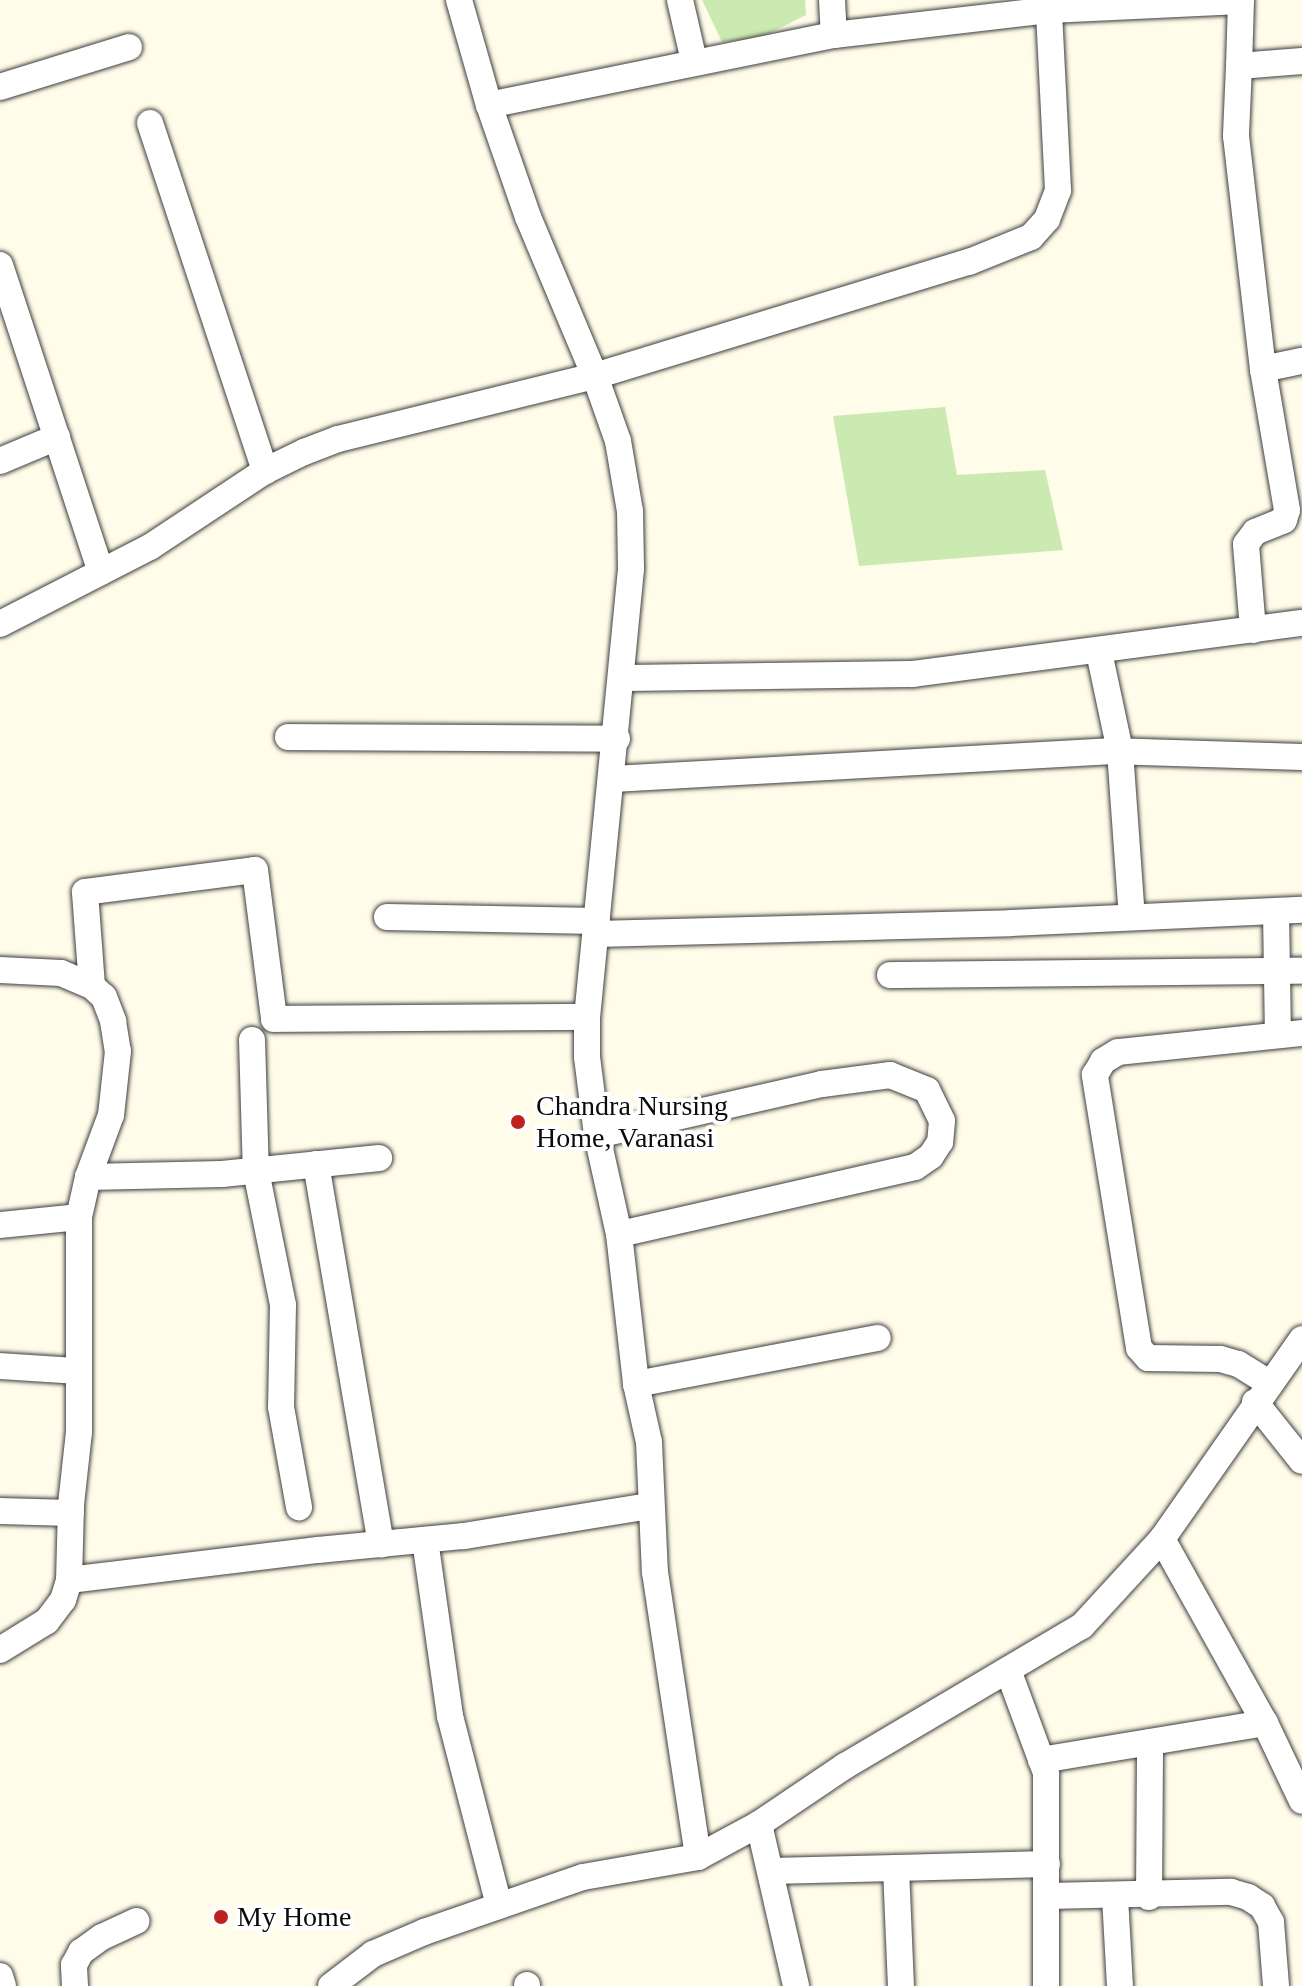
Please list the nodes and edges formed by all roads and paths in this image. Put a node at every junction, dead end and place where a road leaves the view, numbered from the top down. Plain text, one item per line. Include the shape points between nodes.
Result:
1 (459, 0) edge
2 (680, 0) edge
3 (832, 0) edge
4 (1241, 0) edge
5 (1049, 10) junction
6 (834, 35) junction
7 (129, 47) dead end
8 (694, 61) junction
9 (1302, 61) edge
10 (1239, 66) junction
11 (0, 87) edge
12 (489, 105) junction
13 (150, 123) dead end
14 (0, 265) edge
15 (6, 311) edge
16 (1302, 361) edge
17 (1263, 369) junction
18 (595, 376) junction
19 (57, 437) junction
20 (0, 461) edge
21 (265, 471) junction
22 (101, 572) junction
23 (1302, 623) edge
24 (0, 624) edge
25 (1253, 630) junction
26 (1099, 652) junction
27 (622, 678) junction
28 (288, 737) dead end
29 (617, 739) junction
30 (1120, 751) junction
31 (1302, 757) edge
32 (613, 779) junction
33 (1302, 910) edge
34 (1276, 911) junction
35 (387, 917) dead end
36 (1132, 917) junction
37 (596, 927) junction
38 (0, 970) edge
39 (1289, 972) edge
40 (890, 975) dead end
41 (92, 986) junction
42 (587, 1017) junction
43 (1290, 1034) edge
44 (252, 1040) dead end
45 (597, 1135) junction
46 (379, 1158) dead end
47 (316, 1164) junction
48 (256, 1171) junction
49 (88, 1177) junction
50 (79, 1217) junction
51 (0, 1225) edge
52 (619, 1234) junction
53 (878, 1338) dead end
54 (1302, 1339) edge
55 (0, 1366) edge
56 (78, 1371) junction
57 (636, 1384) junction
58 (1262, 1392) junction
59 (1299, 1453) edge
60 (650, 1506) junction
61 (299, 1507) dead end
62 (0, 1511) edge
63 (71, 1513) junction
64 (1162, 1539) junction
65 (425, 1540) junction
66 (381, 1544) junction
67 (69, 1580) junction
68 (0, 1650) edge
69 (1008, 1670) junction
70 (1265, 1723) junction
71 (1150, 1742) junction
72 (1041, 1760) junction
73 (1302, 1801) edge
74 (759, 1824) junction
75 (698, 1857) junction
76 (1047, 1864) junction
77 (896, 1868) junction
78 (770, 1871) junction
79 (1048, 1896) junction
80 (1115, 1897) junction
81 (1149, 1897) junction
82 (499, 1906) junction
83 (137, 1921) dead end
84 (0, 1976) edge
85 (3, 1986) edge
86 (75, 1986) edge
87 (331, 1986) edge
88 (796, 1986) edge
89 (901, 1986) edge
90 (1046, 1986) edge
91 (1120, 1986) edge
92 (1276, 1986) edge

1 - 12 street
2 - 8 street
3 - 6 street
4 - 5 street
4 - 10 street
5 - 6 street
5 - 18 street via 1058,190 1047,219 1031,237 969,262
6 - 8 street
7 - 11 street
8 - 12 street
9 - 10 street
10 - 17 street via 1236,136
12 - 18 street via 528,217
13 - 21 street
14 - 15 street
15 - 19 street
16 - 17 street
17 - 25 street via 1287,510 1284,520 1255,532 1246,544
18 - 21 street via 338,439
18 - 27 street via 618,441 630,511
19 - 20 street
19 - 22 street
21 - 22 street via 150,547
22 - 24 street
23 - 25 street
25 - 26 street
26 - 27 street via 913,674
26 - 30 street
27 - 29 street
28 - 29 street
29 - 32 street
30 - 31 street
30 - 32 street
30 - 36 street
32 - 37 street
33 - 34 street
34 - 36 street
34 - 39 street
35 - 37 street
36 - 37 street
37 - 42 street
38 - 41 street via 61,973
39 - 40 street
39 - 43 street
41 - 42 street via 85,892 255,870 274,1019
41 - 49 street via 104,997 118,1051 111,1115
42 - 45 street
43 - 58 street via 1118,1052 1103,1061 1095,1075 1139,1348 1148,1358 1238,1364
44 - 48 street
45 - 52 street
45 - 52 street via 822,1084 890,1075 927,1090 942,1121 940,1142 915,1167
46 - 47 street
47 - 48 street
47 - 66 street
48 - 49 street
48 - 61 street via 283,1305 281,1407
49 - 50 street
50 - 51 street
50 - 56 street
52 - 57 street
53 - 57 street
54 - 58 street
55 - 56 street
56 - 63 street via 79,1432
57 - 60 street via 649,1442
58 - 59 street
58 - 64 street
60 - 65 street
60 - 75 street
62 - 63 street
63 - 67 street
64 - 69 street via 1082,1626
64 - 70 street
65 - 66 street
65 - 82 street via 450,1716
66 - 67 street
67 - 68 street via 63,1600 47,1621
69 - 72 street
69 - 74 street via 845,1766
70 - 71 street
70 - 73 street
71 - 72 street
71 - 81 street
72 - 76 street via 1046,1773
74 - 75 street
74 - 78 street
75 - 82 street via 583,1877
76 - 77 street
76 - 79 street
77 - 78 street
77 - 89 street
78 - 88 street
79 - 80 street
79 - 90 street
80 - 81 street
80 - 91 street
81 - 92 street via 1231,1892 1262,1906 1271,1922
82 - 87 street via 373,1954
83 - 86 street via 81,1952 74,1965
84 - 85 street

